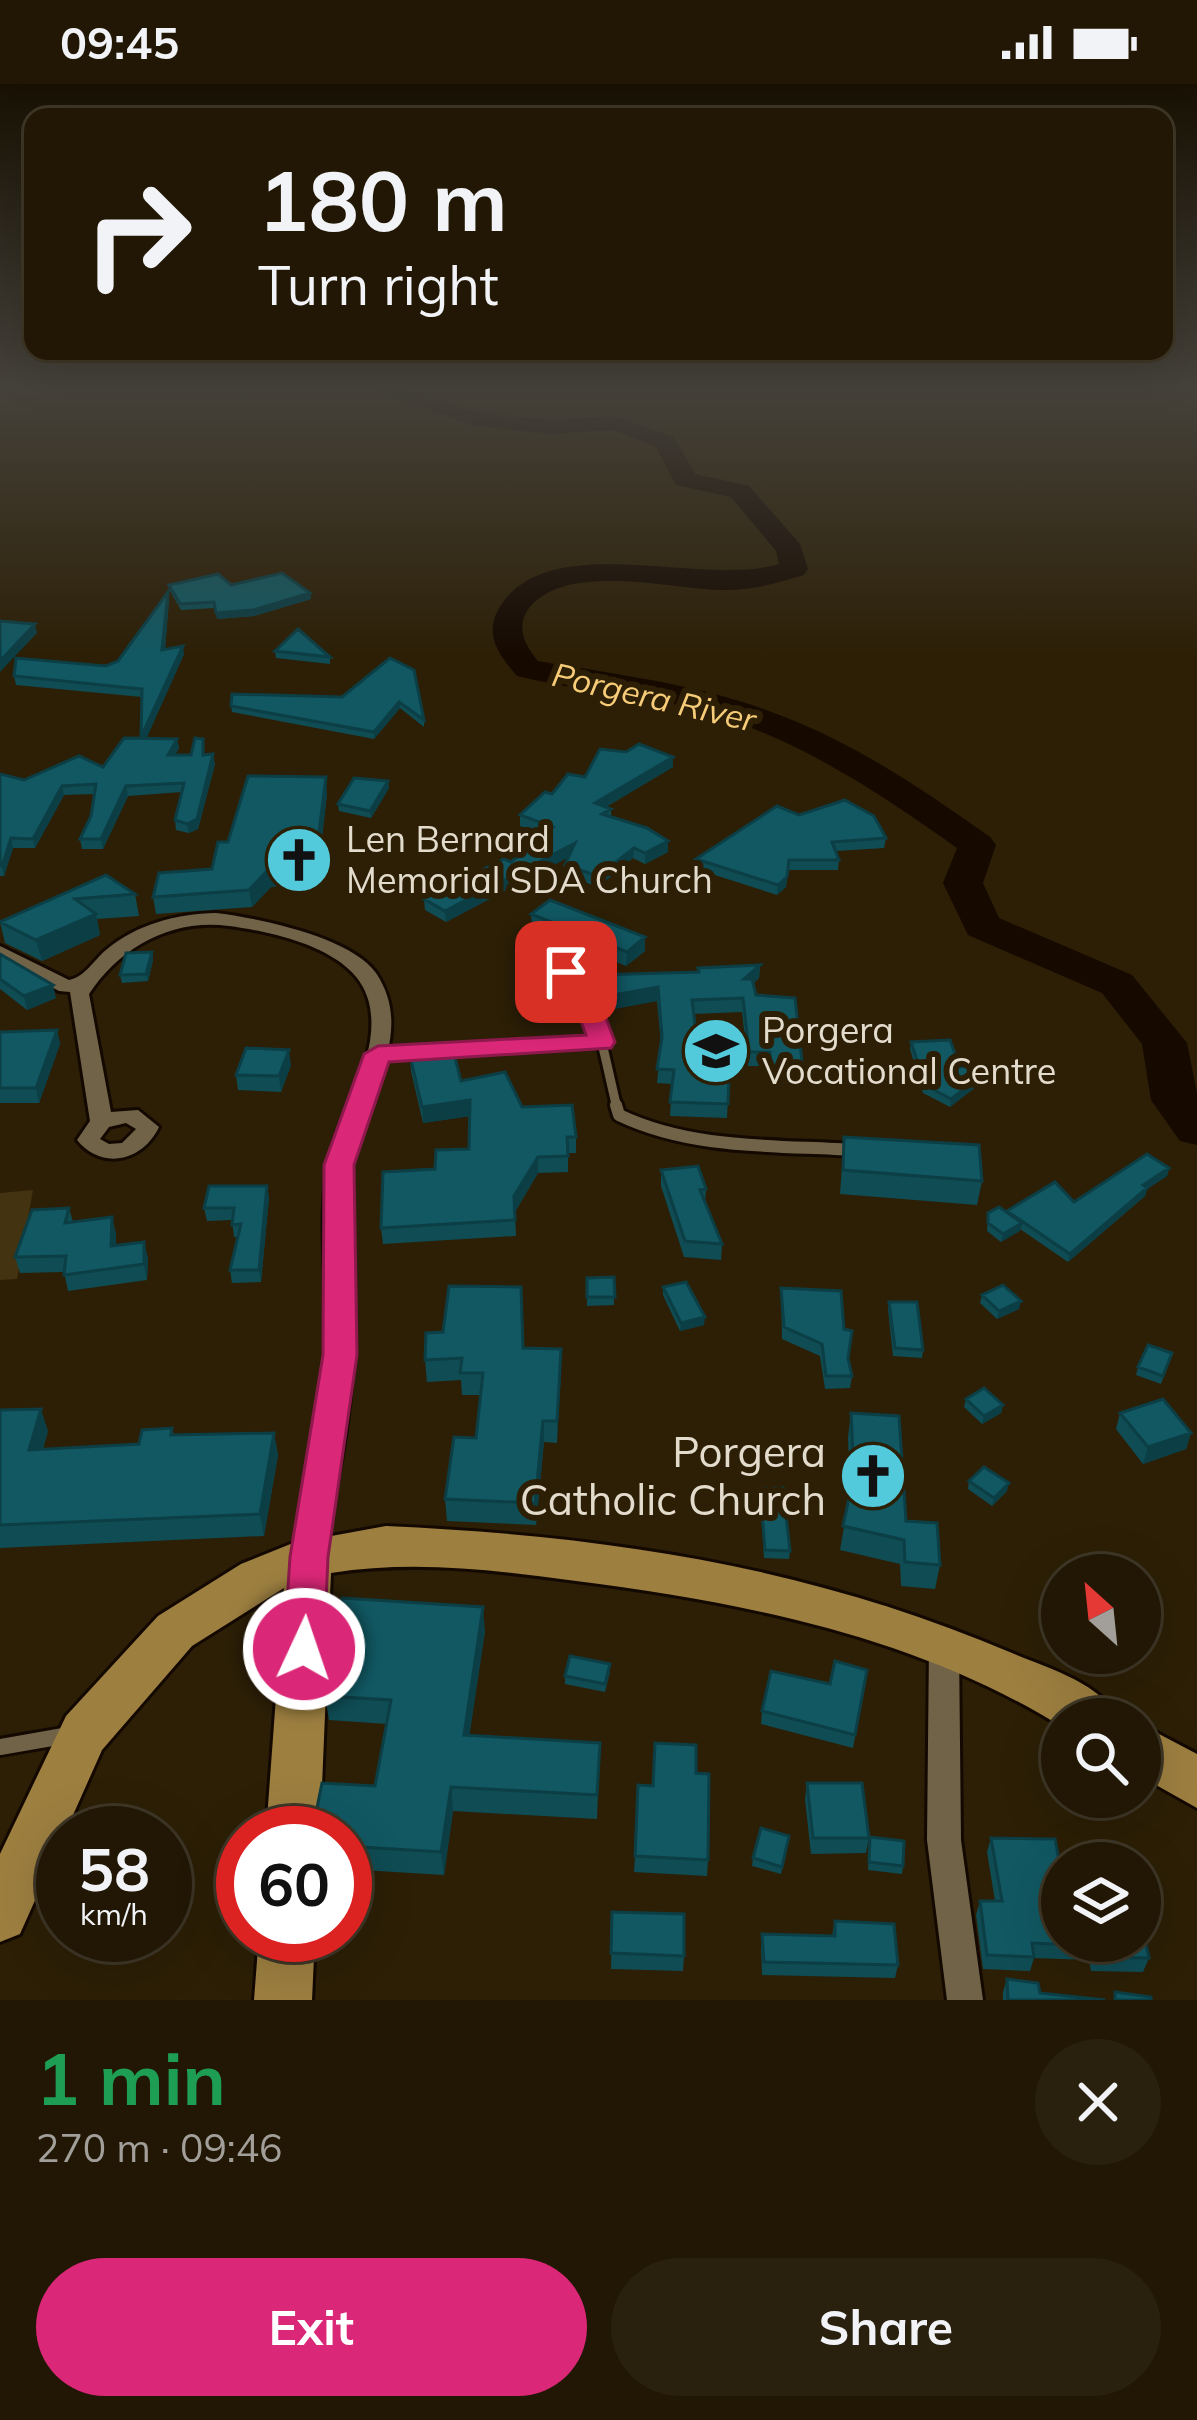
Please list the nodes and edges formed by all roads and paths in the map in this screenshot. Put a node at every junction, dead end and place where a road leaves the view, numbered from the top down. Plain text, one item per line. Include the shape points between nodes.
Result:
1 (522, 946) dead end
2 (0, 952) edge
3 (86, 982) junction
4 (602, 1042) junction
5 (378, 1054) junction
6 (100, 1121) dead end
7 (867, 1151) edge
8 (309, 1557) junction
9 (944, 1647) junction
10 (1059, 1698) edge
11 (84, 1733) junction
12 (0, 1747) edge
13 (1161, 1761) edge
14 (1197, 1783) edge
15 (295, 1806) edge
16 (0, 1914) edge
17 (285, 1962) edge
18 (283, 2000) edge
19 (965, 2000) edge

1 - 4 lane via 566,972
2 - 3 street via 66,987
3 - 5 street via 112,952 154,928 208,918 251,921 365,971 380,1006
3 - 6 street via 80,994
4 - 5 lane
4 - 7 lane via 619,1115 635,1126 669,1136
5 - 8 street via 339,1165 340,1355
8 - 9 main road via 386,1545 704,1576
8 - 11 main road via 258,1578 175,1631
8 - 15 main road
9 - 10 main road
9 - 19 street via 944,1840
11 - 12 lane
11 - 16 main road
13 - 14 main road
17 - 18 main road

